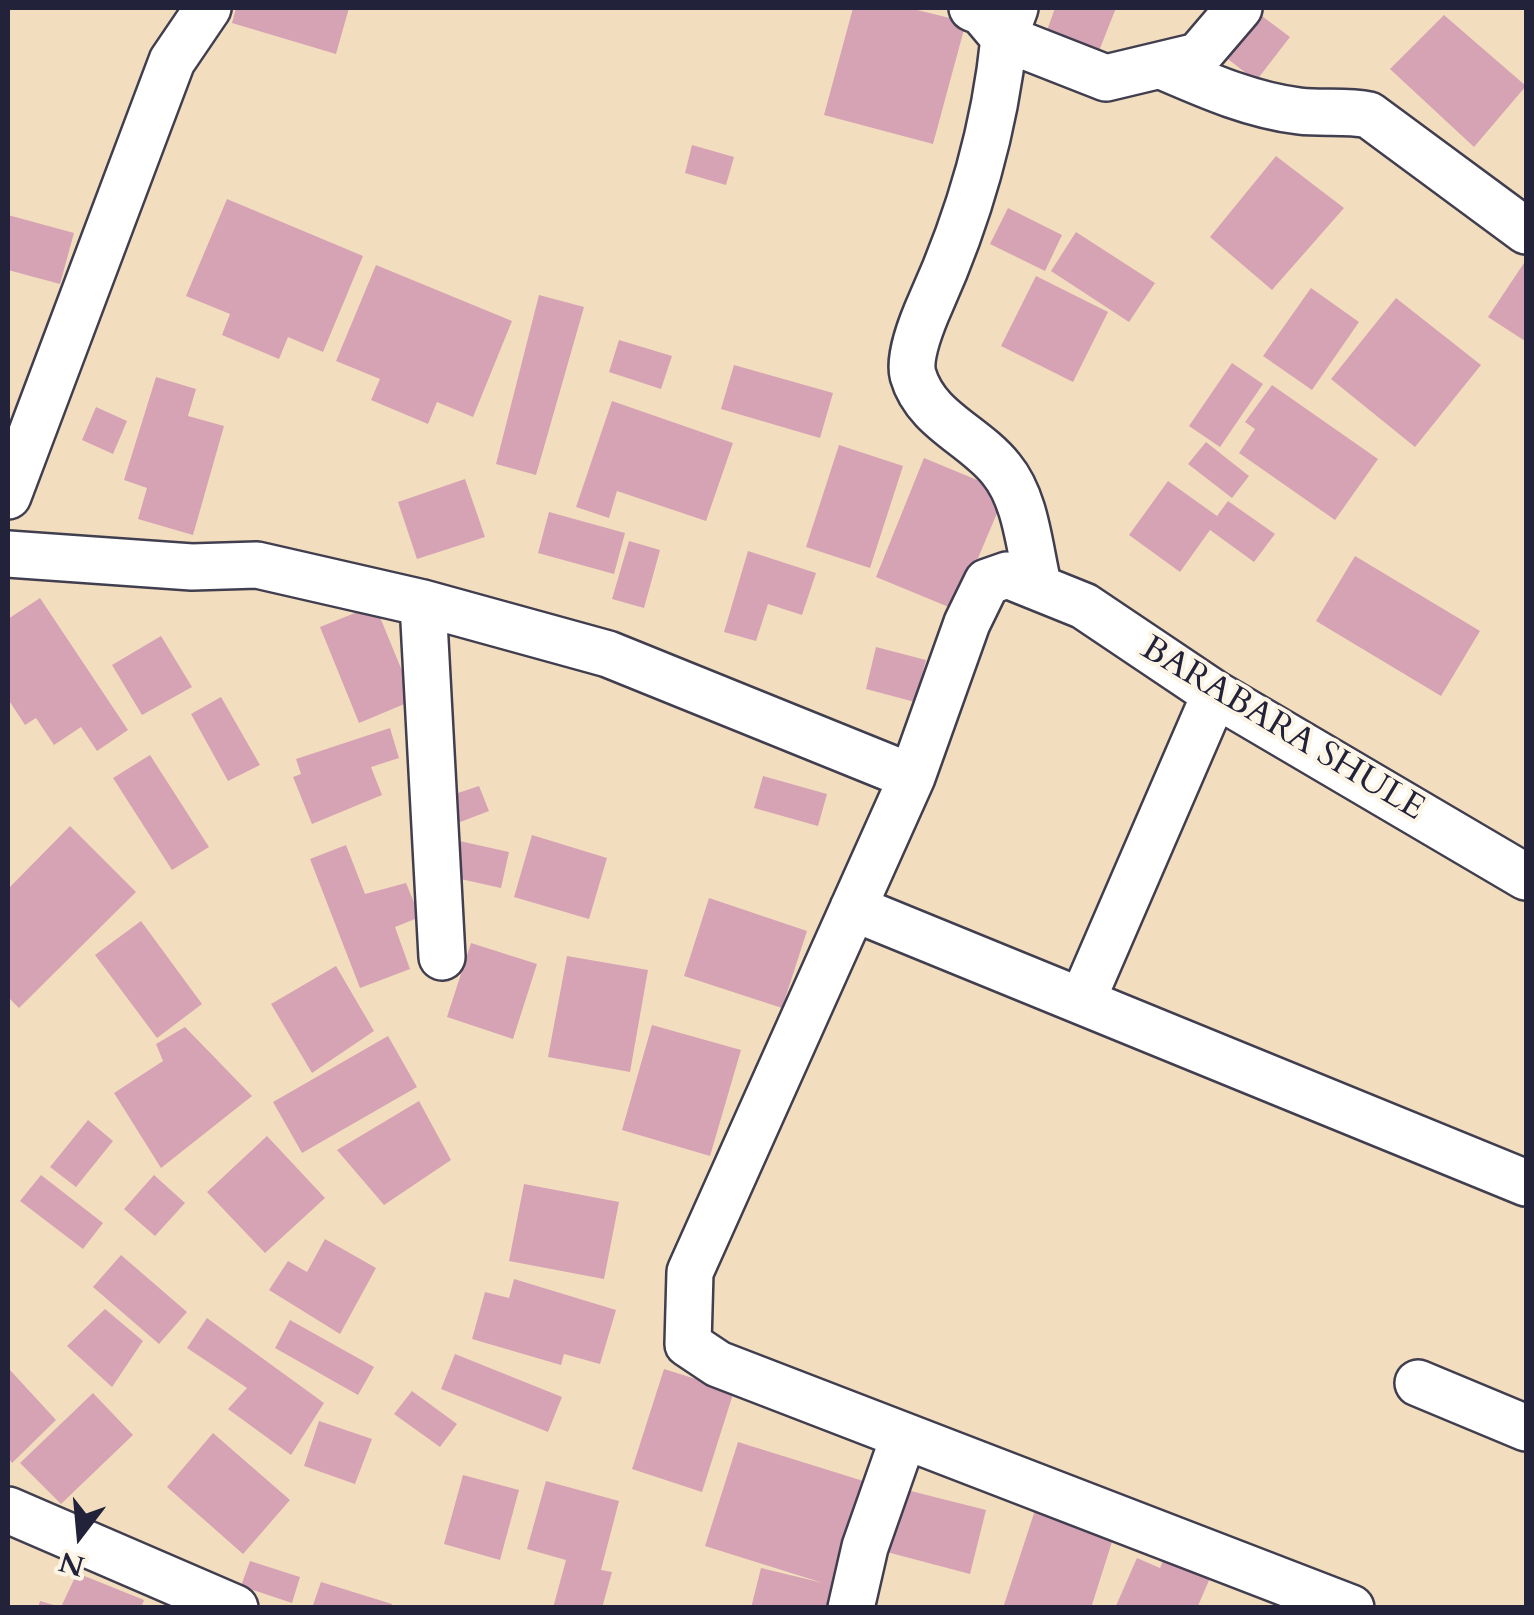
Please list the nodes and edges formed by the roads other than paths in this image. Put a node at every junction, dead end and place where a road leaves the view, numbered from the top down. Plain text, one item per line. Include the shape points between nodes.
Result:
1 (208, 8) edge
2 (1239, 8) edge
3 (997, 18) edge
4 (1164, 67) junction
5 (1526, 232) edge
6 (8, 496) edge
7 (8, 554) edge
8 (1038, 584) junction
9 (423, 603) junction
10 (1215, 694) junction
11 (912, 777) junction
12 (1526, 876) edge
13 (853, 908) junction
14 (442, 957) dead end
15 (1082, 1001) junction
16 (1526, 1183) edge
17 (1418, 1382) dead end
18 (1526, 1428) edge
19 (904, 1436) junction
20 (8, 1510) edge
21 (235, 1608) edge
22 (851, 1608) edge
23 (1352, 1608) edge

1 - 6 street via 172,61
2 - 4 street via 1198,56
3 - 4 street via 1106,78
3 - 8 street via 1000,74 960,238 922,322 912,372 932,410 999,466 1017,491
4 - 5 street via 1236,98 1369,115
7 - 9 street via 257,565
8 - 10 street, BARABARA SHULE via 1084,606
8 - 11 street via 1007,575 988,582
9 - 11 street via 608,654
9 - 14 street
10 - 12 street, BARABARA SHULE
10 - 15 street
11 - 13 street
13 - 15 street
13 - 19 street via 690,1272 688,1344 718,1364
15 - 16 street
17 - 18 street
19 - 22 street
19 - 23 street
20 - 21 street

